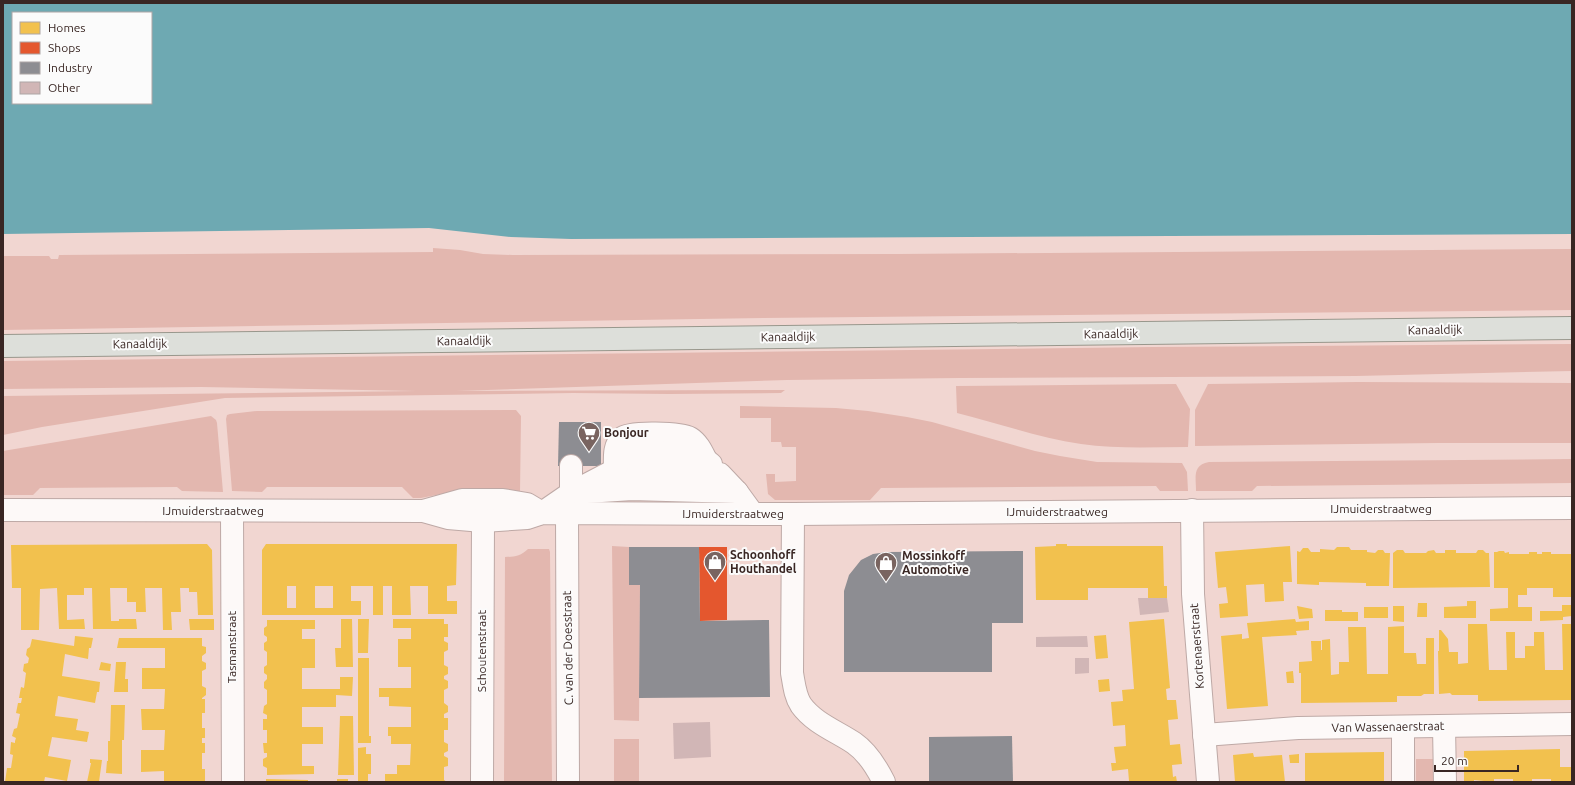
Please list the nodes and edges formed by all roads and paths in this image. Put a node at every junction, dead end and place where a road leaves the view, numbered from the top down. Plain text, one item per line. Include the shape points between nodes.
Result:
1 (1572, 328) edge
2 (3, 346) edge
3 (571, 466) dead end
4 (713, 467) junction
5 (615, 470) junction
6 (737, 492) junction
7 (569, 503) junction
8 (1572, 508) edge
9 (3, 510) edge
10 (1192, 510) junction
11 (232, 511) junction
12 (423, 511) junction
13 (542, 513) junction
14 (753, 514) junction
15 (793, 514) junction
16 (483, 521) junction
17 (1572, 724) edge
18 (1444, 726) junction
19 (1403, 727) junction
20 (1204, 735) junction
21 (233, 782) edge
22 (482, 782) edge
23 (568, 782) edge
24 (884, 782) edge
25 (1208, 782) edge
26 (1403, 782) edge
27 (1445, 782) edge

1 - 2 main road, Kanaaldijk
3 - 7 street, C. van der Doesstraat
4 - 5 street via 688,470
4 - 5 street via 689,437 676,434 630,435 623,437 615,449
4 - 6 street
5 - 7 street
6 - 7 street via 632,489
6 - 14 street
7 - 13 street, IJmuiderstraatweg
7 - 14 street, IJmuiderstraatweg
7 - 23 street, C. van der Doesstraat
8 - 10 street, IJmuiderstraatweg
9 - 11 street, IJmuiderstraatweg
10 - 15 street, IJmuiderstraatweg
10 - 20 street, Kortenaerstraat via 1193,594
11 - 12 street, IJmuiderstraatweg
11 - 21 street, Tasmanstraat
12 - 13 street, IJmuiderstraatweg via 462,500 502,500 527,504
12 - 16 street, IJmuiderstraatweg via 448,518
13 - 16 street, IJmuiderstraatweg via 527,518
14 - 15 street, IJmuiderstraatweg
15 - 24 street via 794,689 800,704 812,717 855,744 868,757
16 - 22 street, Schoutenstraat
17 - 18 street, Van Wassenaerstraat
18 - 19 street, Van Wassenaerstraat
18 - 27 street
19 - 20 street, Van Wassenaerstraat via 1298,728
19 - 26 street
20 - 25 street, Kortenaerstraat

